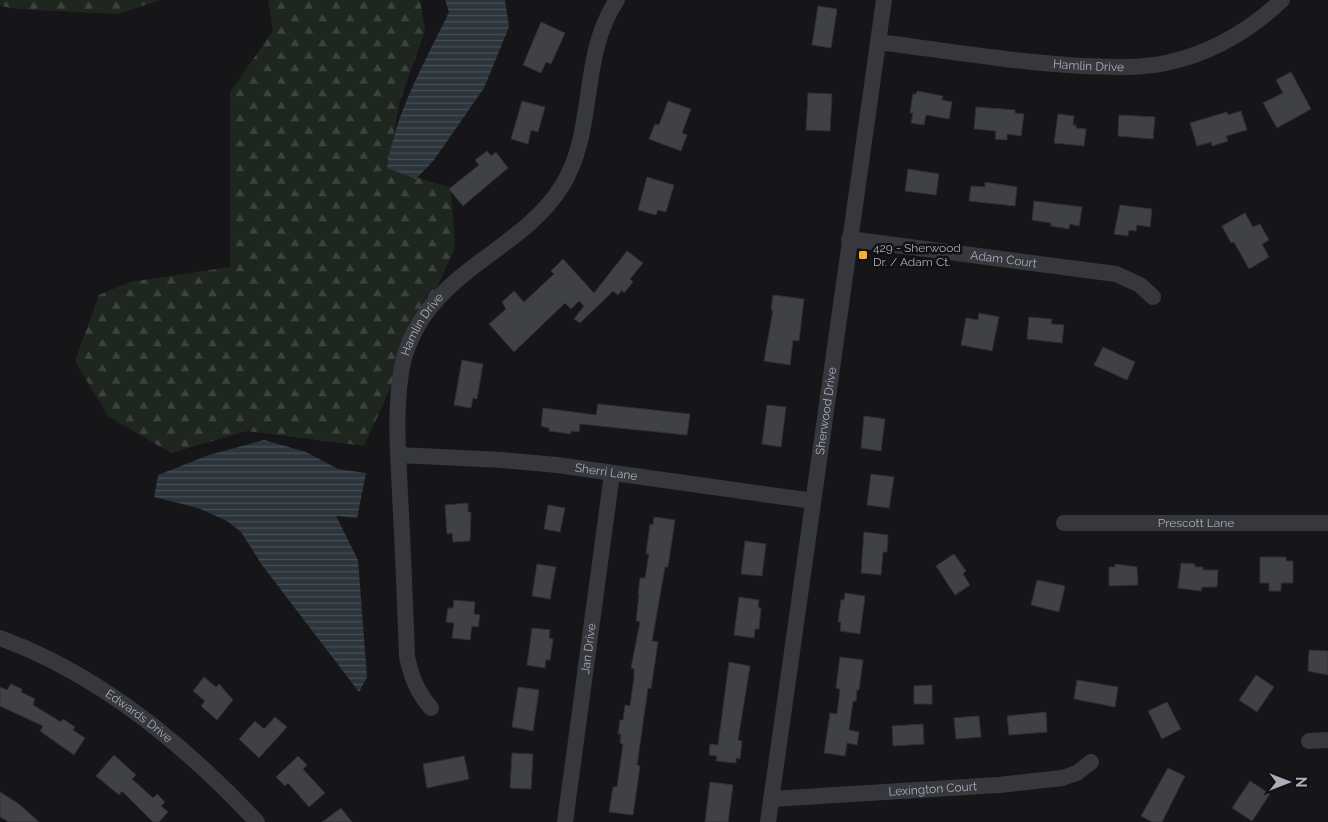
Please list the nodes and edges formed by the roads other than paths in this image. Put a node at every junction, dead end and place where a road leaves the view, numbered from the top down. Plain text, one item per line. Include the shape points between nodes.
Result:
1 (617, 0) edge
2 (884, 0) edge
3 (1282, 0) edge
4 (879, 42) junction
5 (849, 239) junction
6 (1153, 297) dead end
7 (399, 455) junction
8 (612, 474) junction
9 (812, 501) junction
10 (1064, 523) dead end
11 (1328, 523) edge
12 (0, 638) edge
13 (431, 708) dead end
14 (1328, 740) edge
15 (1309, 741) dead end
16 (1091, 762) dead end
17 (771, 799) junction
18 (258, 822) edge
19 (565, 822) edge
20 (768, 822) edge

1 - 7 street, Hamlin Drive via 599,33 580,145 562,187 532,221 434,302 411,339 399,385
2 - 4 street, Sherwood Drive
3 - 4 street, Hamlin Drive via 1245,31 1224,43 1170,62 1141,67 1052,64
4 - 5 street, Sherwood Drive
5 - 6 street, Adam Court via 1116,274 1140,285
5 - 9 street, Sherwood Drive
7 - 8 street, Sherri Lane via 502,460
7 - 13 street, Hamlin Drive via 407,656 418,690
8 - 9 street, Sherri Lane
8 - 19 street, Jan Drive
9 - 17 street, Sherwood Drive
10 - 11 street, Prescott Lane
12 - 18 street, Edwards Drive via 62,666 120,703 193,759
14 - 15 street
16 - 17 street, Lexington Court via 1077,773 1062,778
17 - 20 street, Sherwood Drive

